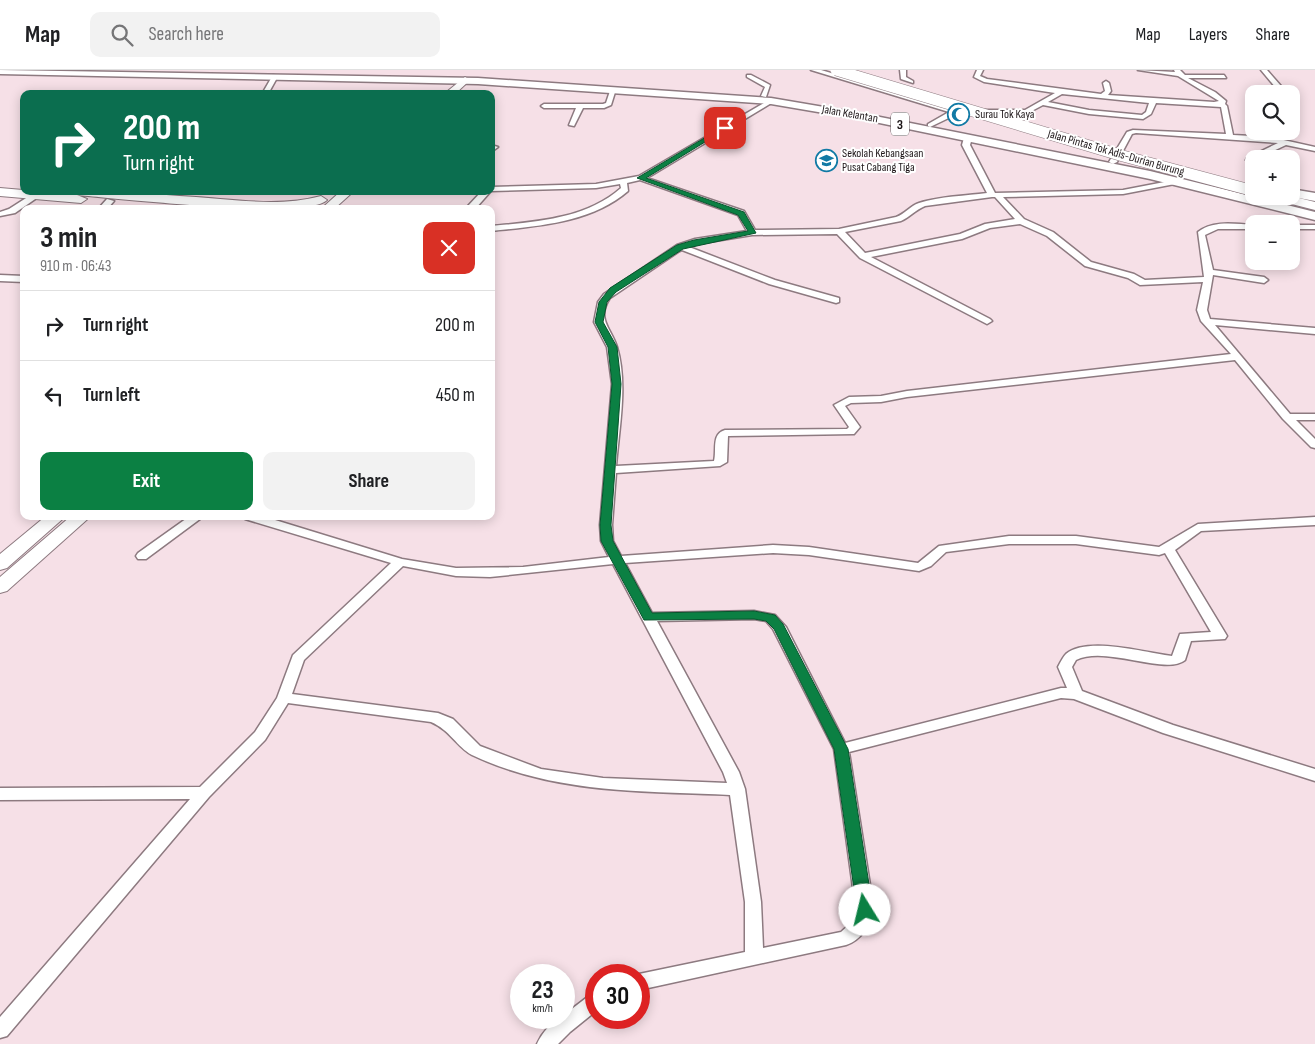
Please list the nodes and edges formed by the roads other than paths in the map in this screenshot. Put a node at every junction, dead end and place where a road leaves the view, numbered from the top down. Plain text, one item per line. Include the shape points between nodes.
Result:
1 (188, 70) edge
2 (814, 70) edge
3 (836, 70) edge
4 (855, 70) edge
5 (903, 70) edge
6 (980, 70) edge
7 (1141, 70) edge
8 (1264, 70) edge
9 (0, 71) edge
10 (495, 73) edge
11 (517, 73) dead end
12 (1178, 73) edge
13 (370, 74) junction
14 (551, 75) dead end
15 (275, 76) junction
16 (749, 76) dead end
17 (1224, 77) dead end
18 (384, 78) junction
19 (473, 79) junction
20 (911, 82) dead end
21 (1106, 83) dead end
22 (1277, 85) edge
23 (569, 87) junction
24 (608, 87) junction
25 (267, 90) edge
26 (445, 90) edge
27 (455, 90) edge
28 (465, 90) edge
29 (493, 90) edge
30 (1061, 92) junction
31 (1101, 97) junction
32 (768, 99) junction
33 (1154, 102) junction
34 (1042, 104) junction
35 (1220, 104) junction
36 (544, 106) dead end
37 (580, 107) junction
38 (1030, 111) junction
39 (956, 112) junction
40 (1039, 112) dead end
41 (1089, 112) junction
42 (1056, 114) dead end
43 (572, 125) dead end
44 (930, 125) junction
45 (1230, 136) junction
46 (968, 138) junction
47 (1284, 143) junction
48 (1315, 149) edge
49 (1270, 150) edge
50 (1112, 162) junction
51 (641, 178) junction
52 (1177, 181) junction
53 (623, 182) junction
54 (1245, 184) edge
55 (1245, 184) edge
56 (0, 186) edge
57 (20, 188) edge
58 (495, 189) edge
59 (1245, 189) edge
60 (0, 192) edge
61 (20, 194) edge
62 (37, 195) joint
63 (138, 195) edge
64 (341, 195) edge
65 (483, 195) edge
66 (995, 195) junction
67 (1300, 195) edge
68 (1315, 198) edge
69 (1300, 202) edge
70 (192, 204) junction
71 (20, 205) edge
72 (20, 205) edge
73 (106, 205) edge
74 (196, 205) edge
75 (221, 205) edge
76 (299, 205) edge
77 (324, 205) edge
78 (474, 205) edge
79 (1315, 206) edge
80 (0, 214) edge
81 (1315, 216) edge
82 (1020, 221) junction
83 (1245, 227) edge
84 (1300, 227) edge
85 (1315, 227) edge
86 (495, 229) edge
87 (839, 231) junction
88 (752, 233) junction
89 (680, 247) junction
90 (863, 256) junction
91 (1209, 275) junction
92 (0, 278) edge
93 (20, 279) edge
94 (1264, 280) dead end
95 (836, 300) dead end
96 (987, 320) dead end
97 (1206, 321) junction
98 (1315, 331) edge
99 (1236, 357) junction
100 (1287, 417) junction
101 (1315, 417) edge
102 (1315, 445) edge
103 (610, 470) junction
104 (52, 520) edge
105 (77, 520) edge
106 (192, 520) edge
107 (262, 520) edge
108 (1315, 521) edge
109 (1169, 550) junction
110 (142, 556) dead end
111 (617, 560) junction
112 (400, 562) junction
113 (0, 564) edge
114 (0, 587) edge
115 (648, 617) junction
116 (1076, 694) junction
117 (284, 698) junction
118 (841, 749) junction
119 (1315, 775) edge
120 (737, 788) junction
121 (204, 793) junction
122 (0, 794) edge
123 (754, 959) junction
124 (650, 980) edge
125 (585, 1010) edge
126 (0, 1030) edge
127 (546, 1044) edge

1 - 13 highway, 3
2 - 39 street
3 - 59 main road, Jalan Pintas Tok Adis-Durian Burung / 3, bridge via 1123,156
4 - 54 main road, Jalan Pintas Tok Adis-Durian Burung / 3
5 - 20 street via 903,78
6 - 30 street via 977,77 986,81
7 - 12 street
8 - 22 street
9 - 15 highway, 3
10 - 11 highway
10 - 13 highway
10 - 19 highway
10 - 24 highway, Jalan Kelantan / 3
12 - 17 street
12 - 35 street via 1214,92 1224,102
13 - 19 highway, 3
14 - 24 highway via 561,80
15 - 18 highway, 3
15 - 25 street
16 - 32 street via 768,86
18 - 19 highway, 3
18 - 26 highway via 433,82
19 - 23 highway, Jalan Kelantan / 3
19 - 27 main road
19 - 28 main road
21 - 31 street via 1108,91
23 - 24 highway, Jalan Kelantan / 3
23 - 29 highway via 518,86
24 - 32 highway, Jalan Kelantan / 3
24 - 37 street via 609,104
30 - 31 street
30 - 34 street
31 - 33 street
32 - 44 highway, Jalan Kelantan / 3
32 - 46 highway, Jalan Kelantan / 3
32 - 51 street
33 - 35 street
33 - 41 street via 1143,117
34 - 38 street
34 - 41 street
35 - 45 street via 1224,106
36 - 37 street
37 - 43 street
38 - 39 street
38 - 40 street
39 - 44 street
41 - 42 street via 1080,117
44 - 50 highway, Jalan Kelantan / 3
45 - 47 street
45 - 50 street via 1135,131 1129,133
46 - 52 highway, Jalan Kelantan / 3
46 - 66 street via 966,145
47 - 48 street
47 - 49 street
50 - 55 highway, Jalan Kelantan / 3
51 - 53 street
51 - 88 street via 741,213
52 - 66 street via 1123,192
52 - 81 highway, Jalan Kelantan / 3
53 - 58 street via 542,189
53 - 86 street via 625,189 616,197 582,212 535,224
56 - 57 main road
60 - 61 main road
62 - 71 street
62 - 73 main road
63 - 70 main road
64 - 77 main road
65 - 78 street
66 - 82 street
66 - 87 street via 917,206 898,219
67 - 68 highway
69 - 79 main road
70 - 73 main road
70 - 74 main road
70 - 75 main road
72 - 80 street
76 - 77 main road
82 - 90 street
82 - 91 street via 1044,231 1088,264 1131,276 1143,283
83 - 91 street via 1204,230 1200,237
84 - 85 street
87 - 88 street
87 - 90 street
88 - 89 street
89 - 95 street via 772,282
89 - 103 street via 613,290 603,302 599,322 612,347 617,384
90 - 96 street
91 - 94 street
91 - 97 street via 1202,310
92 - 93 street
97 - 98 street
97 - 99 street
99 - 100 street
99 - 103 street via 1131,366 890,398 849,400 839,405 855,427 850,432 725,433 721,437 721,462 716,464
100 - 101 street
100 - 102 street
103 - 111 street via 607,541
104 - 113 main road
105 - 114 main road
106 - 110 street
107 - 112 street
108 - 109 street via 1198,528
109 - 111 street via 1150,551 1076,540 1009,540 943,549 928,564 919,567 782,549
109 - 116 street via 1220,636 1185,637 1180,657 1175,661 1093,651 1079,653 1071,657 1065,667
111 - 112 street via 490,573 456,572
111 - 115 street
112 - 117 street via 298,658
115 - 118 street via 754,615 770,618 779,627
115 - 120 street
116 - 118 street via 1061,693
116 - 119 street via 1168,729
117 - 120 street via 433,717 448,723 474,750 539,774 603,784
117 - 121 street via 255,742
118 - 123 street via 865,910 860,925 846,938
120 - 123 street via 753,902
121 - 122 street
121 - 126 street
123 - 124 street
125 - 127 street

